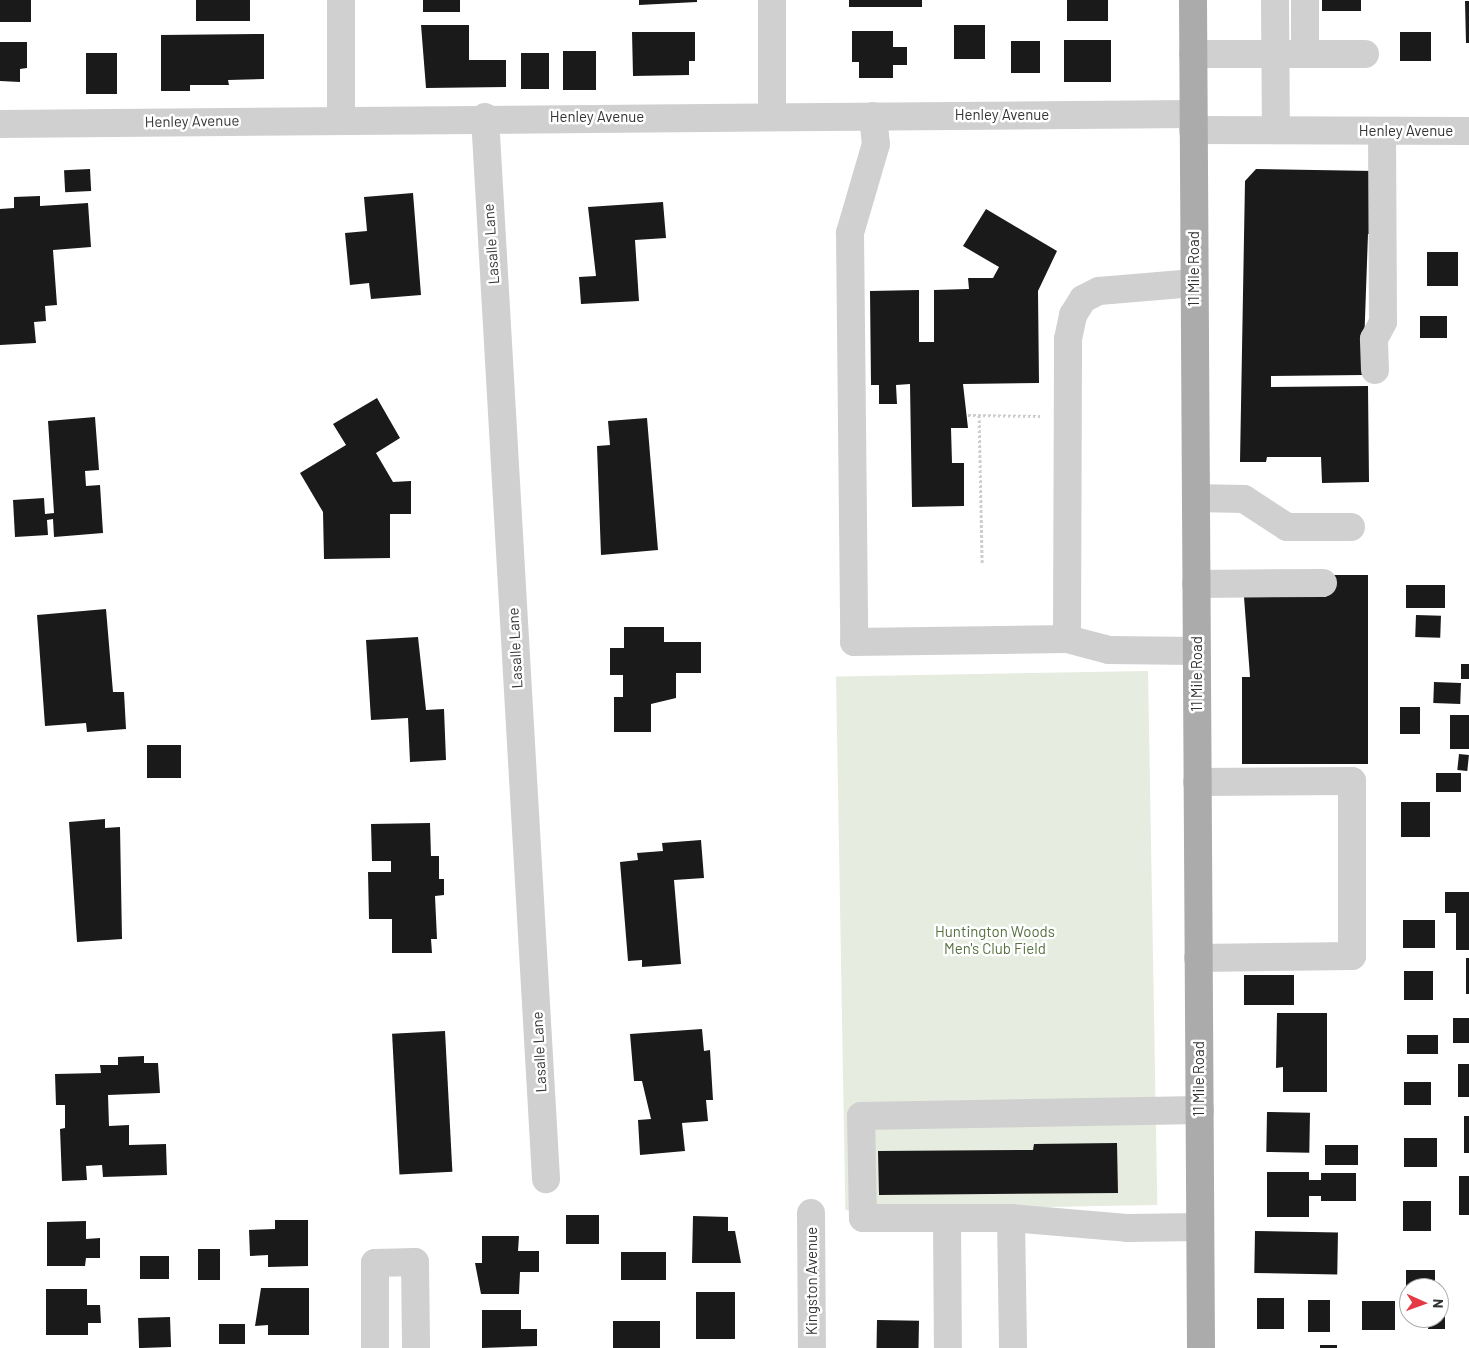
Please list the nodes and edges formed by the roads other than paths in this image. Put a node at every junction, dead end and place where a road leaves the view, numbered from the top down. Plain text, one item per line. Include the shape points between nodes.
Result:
1 (341, 0) edge
2 (772, 0) edge
3 (1193, 0) edge
4 (1275, 0) edge
5 (1305, 0) edge
6 (1193, 54) junction
7 (1275, 54) junction
8 (1305, 54) junction
9 (1365, 54) dead end
10 (873, 116) junction
11 (485, 117) junction
12 (772, 117) junction
13 (341, 120) junction
14 (1193, 122) junction
15 (0, 124) edge
16 (1276, 130) junction
17 (1382, 131) junction
18 (1469, 131) edge
19 (1194, 283) junction
20 (1374, 370) dead end
21 (1196, 498) junction
22 (1351, 528) dead end
23 (1324, 583) dead end
24 (1196, 584) junction
25 (1067, 639) junction
26 (1196, 651) junction
27 (1198, 782) junction
28 (1198, 958) junction
29 (1200, 1110) junction
30 (546, 1179) dead end
31 (812, 1214) dead end
32 (946, 1218) junction
33 (1011, 1218) junction
34 (1200, 1227) junction
35 (375, 1348) edge
36 (416, 1348) edge
37 (812, 1348) edge
38 (948, 1348) edge
39 (1013, 1348) edge
40 (1201, 1348) edge

1 - 13 street
2 - 12 street
3 - 6 main road, 11 Mile Road
4 - 7 street
5 - 8 street
6 - 7 street
6 - 14 main road, 11 Mile Road
7 - 8 street
7 - 16 street
8 - 9 street
10 - 12 street, Henley Avenue
10 - 14 street, Henley Avenue
10 - 25 street via 876,144 850,233 854,642
11 - 12 street, Henley Avenue
11 - 13 street, Henley Avenue
11 - 30 street, Lasalle Lane
13 - 15 street, Henley Avenue
14 - 16 street, Henley Avenue
14 - 19 main road, 11 Mile Road
16 - 17 street, Henley Avenue
17 - 18 street, Henley Avenue
17 - 20 street via 1383,322 1374,339
19 - 21 main road, 11 Mile Road
19 - 25 street via 1099,291 1083,299 1073,315 1068,338
21 - 22 street via 1244,499 1286,527
21 - 24 main road, 11 Mile Road
23 - 24 street
24 - 26 main road, 11 Mile Road
25 - 26 street via 1109,650
26 - 27 main road, 11 Mile Road
27 - 28 main road, 11 Mile Road
27 - 28 street via 1352,781 1352,956
28 - 29 main road, 11 Mile Road
29 - 32 street via 861,1116 863,1218
29 - 34 main road, 11 Mile Road
31 - 37 street, Kingston Avenue
32 - 33 street
32 - 38 street
33 - 34 street via 1127,1228
33 - 39 street
34 - 40 main road, 11 Mile Road
35 - 36 street via 375,1263 415,1262

